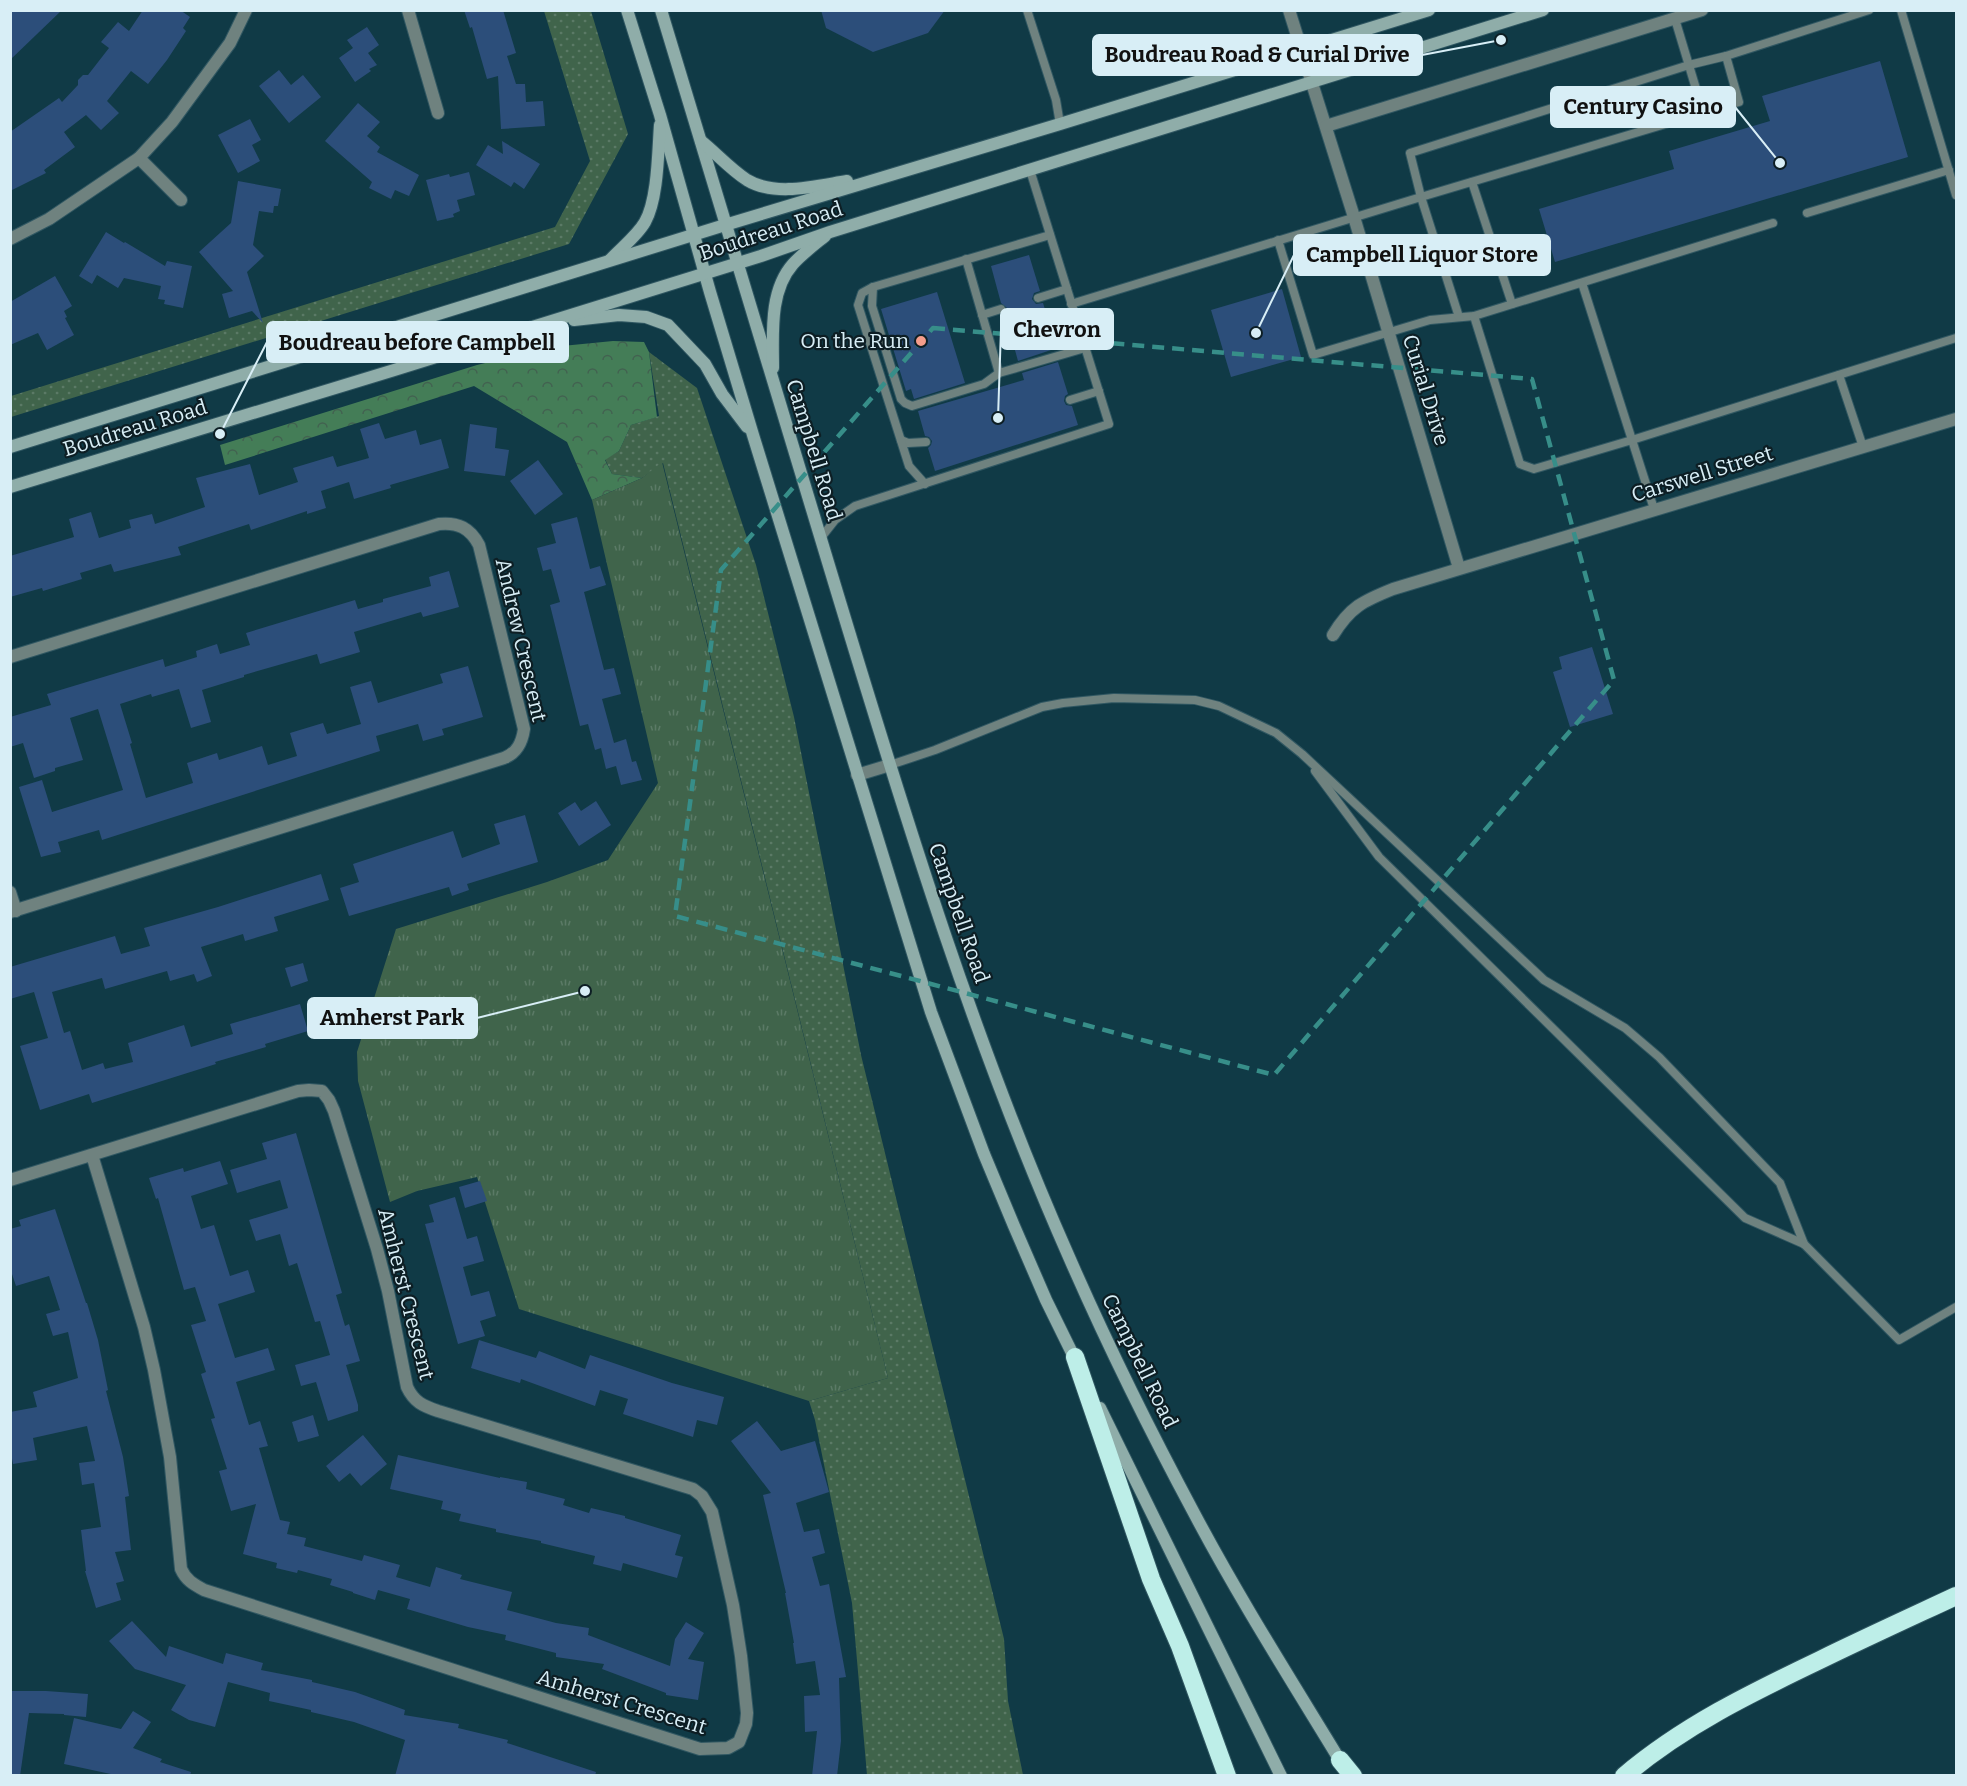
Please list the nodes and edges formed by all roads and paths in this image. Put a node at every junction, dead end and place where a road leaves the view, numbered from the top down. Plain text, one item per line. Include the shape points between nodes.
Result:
1 (246, 10) edge
2 (408, 10) edge
3 (627, 10) edge
4 (661, 10) edge
5 (1027, 10) edge
6 (1289, 10) edge
7 (1429, 10) edge
8 (1543, 10) edge
9 (1702, 10) edge
10 (1869, 10) edge
11 (1901, 10) edge
12 (1675, 19) junction
13 (1302, 50) junction
14 (1726, 56) junction
15 (1689, 65) junction
16 (1312, 82) junction
17 (1703, 112) junction
18 (438, 113) dead end
19 (660, 115) junction
20 (1060, 124) junction
21 (1326, 126) junction
22 (700, 140) junction
23 (139, 158) junction
24 (1030, 170) junction
25 (1949, 170) junction
26 (901, 172) junction
27 (1472, 182) junction
28 (1956, 195) edge
29 (1421, 197) junction
30 (181, 200) dead end
31 (1807, 213) dead end
32 (1354, 217) junction
33 (1773, 223) dead end
34 (725, 225) junction
35 (830, 232) junction
36 (694, 235) junction
37 (1050, 235) junction
38 (10, 239) edge
39 (1278, 240) junction
40 (966, 259) junction
41 (607, 262) junction
42 (737, 263) junction
43 (705, 273) junction
44 (1582, 283) junction
45 (873, 287) junction
46 (1067, 289) junction
47 (1038, 297) dead end
48 (1071, 304) junction
49 (1512, 304) junction
50 (1001, 309) dead end
51 (982, 315) junction
52 (1474, 316) junction
53 (1459, 317) junction
54 (546, 323) junction
55 (1388, 332) junction
56 (1956, 338) edge
57 (1085, 348) junction
58 (999, 373) junction
59 (1839, 375) junction
60 (773, 384) junction
61 (1099, 391) junction
62 (1070, 400) dead end
63 (1956, 418) edge
64 (753, 435) junction
65 (901, 440) junction
66 (1632, 440) junction
67 (926, 442) dead end
68 (10, 447) edge
69 (1863, 447) junction
70 (925, 484) junction
71 (10, 487) edge
72 (1654, 509) junction
73 (820, 539) junction
74 (1459, 568) junction
75 (1333, 635) dead end
76 (10, 657) edge
77 (1302, 754) junction
78 (890, 765) junction
79 (857, 775) junction
80 (10, 892) edge
81 (13, 911) edge
82 (92, 1155) junction
83 (10, 1180) edge
84 (1804, 1244) junction
85 (1956, 1307) edge
86 (1075, 1357) junction
87 (1956, 1596) edge
88 (1340, 1760) joint
89 (1227, 1776) edge
90 (1281, 1776) edge
91 (1351, 1776) edge
92 (1624, 1776) edge

1 - 23 street via 230,43 172,122
2 - 18 street
3 - 19 main road
4 - 22 main road, Campbell Road
5 - 20 lane
6 - 13 street, Curial Drive
7 - 13 main road, Boudreau Road
8 - 16 main road, Boudreau Road
9 - 12 street
10 - 14 lane
11 - 25 lane
12 - 15 lane
12 - 21 street
13 - 16 street, Curial Drive
13 - 20 main road, Boudreau Road
14 - 15 lane
14 - 17 lane via 1739,102
15 - 17 lane
15 - 29 lane via 1410,153
16 - 21 street, Curial Drive
16 - 24 main road, Boudreau Road
17 - 27 lane
19 - 36 main road
19 - 41 main road via 651,207 645,223
20 - 26 main road, Boudreau Road
21 - 32 street, Curial Drive
22 - 26 main road via 749,182 770,187 794,190
22 - 34 main road, Campbell Road
23 - 30 street
23 - 38 street via 49,219
24 - 35 main road, Boudreau Road
24 - 37 lane
25 - 28 lane
25 - 31 lane
26 - 34 main road, Boudreau Road
27 - 29 lane
27 - 49 lane
29 - 32 lane
29 - 53 lane
32 - 39 lane
32 - 55 street, Curial Drive
33 - 44 lane
34 - 36 main road, Boudreau Road
34 - 42 main road, Campbell Road
35 - 42 main road, Boudreau Road
35 - 60 main road via 792,265 780,283 773,322
36 - 41 main road, Boudreau Road
36 - 43 main road
37 - 40 lane
37 - 46 lane
39 - 48 lane
39 - 55 lane via 1313,356
40 - 45 lane
40 - 51 lane
41 - 68 main road, Boudreau Road
42 - 43 main road, Boudreau Road
42 - 60 main road, Campbell Road
43 - 54 main road, Boudreau Road
43 - 64 main road
44 - 49 lane
44 - 66 lane
45 - 58 lane via 872,306 905,403 912,406 984,384
45 - 65 lane via 862,293 858,305
46 - 47 lane
46 - 48 lane
48 - 57 lane
49 - 52 lane
50 - 51 lane
51 - 58 lane
52 - 53 lane
52 - 66 lane via 1520,464 1534,470
53 - 55 lane via 1430,320
54 - 64 main road via 620,315 646,317 668,325 705,364
54 - 71 main road, Boudreau Road
55 - 74 street, Curial Drive
56 - 59 lane
57 - 58 lane
57 - 61 lane
59 - 66 lane
59 - 69 lane
60 - 73 main road, Campbell Road
61 - 62 lane
61 - 70 lane via 1109,424
63 - 69 street, Carswell Street
64 - 79 main road
65 - 67 lane
65 - 70 lane via 909,466
66 - 72 lane
69 - 72 street, Carswell Street
70 - 73 lane via 855,506 835,520
72 - 74 street, Carswell Street
73 - 78 main road, Campbell Road
74 - 75 street via 1365,600 1344,617
76 - 81 street, Andrew Crescent via 439,524 454,523 466,528 479,545 524,729 518,750 504,758
77 - 78 lane via 1276,733 1219,706 1196,700 1114,698 1042,707
77 - 84 lane via 1379,857 1745,1218
77 - 84 lane via 1544,980 1625,1028 1659,1057 1780,1183
78 - 79 street
78 - 88 main road, Campbell Road via 963,987 1068,1256 1114,1357 1195,1515
79 - 86 main road via 930,1012 1014,1226
80 - 81 street, Andrew Crescent
82 - 82 street, Amherst Crescent via 144,1327 170,1457 181,1569 193,1584 700,1749 728,1748 740,1742 747,1713 741,1656 709,1504 693,1489 438,1411 412,1397 377,1249 334,1111 321,1091 298,1091
82 - 83 street, Amherst Crescent
84 - 85 lane via 1899,1340
86 - 89 highway via 1151,1579
86 - 90 main road
87 - 92 highway via 1760,1688 1700,1721 1649,1754
88 - 91 highway

